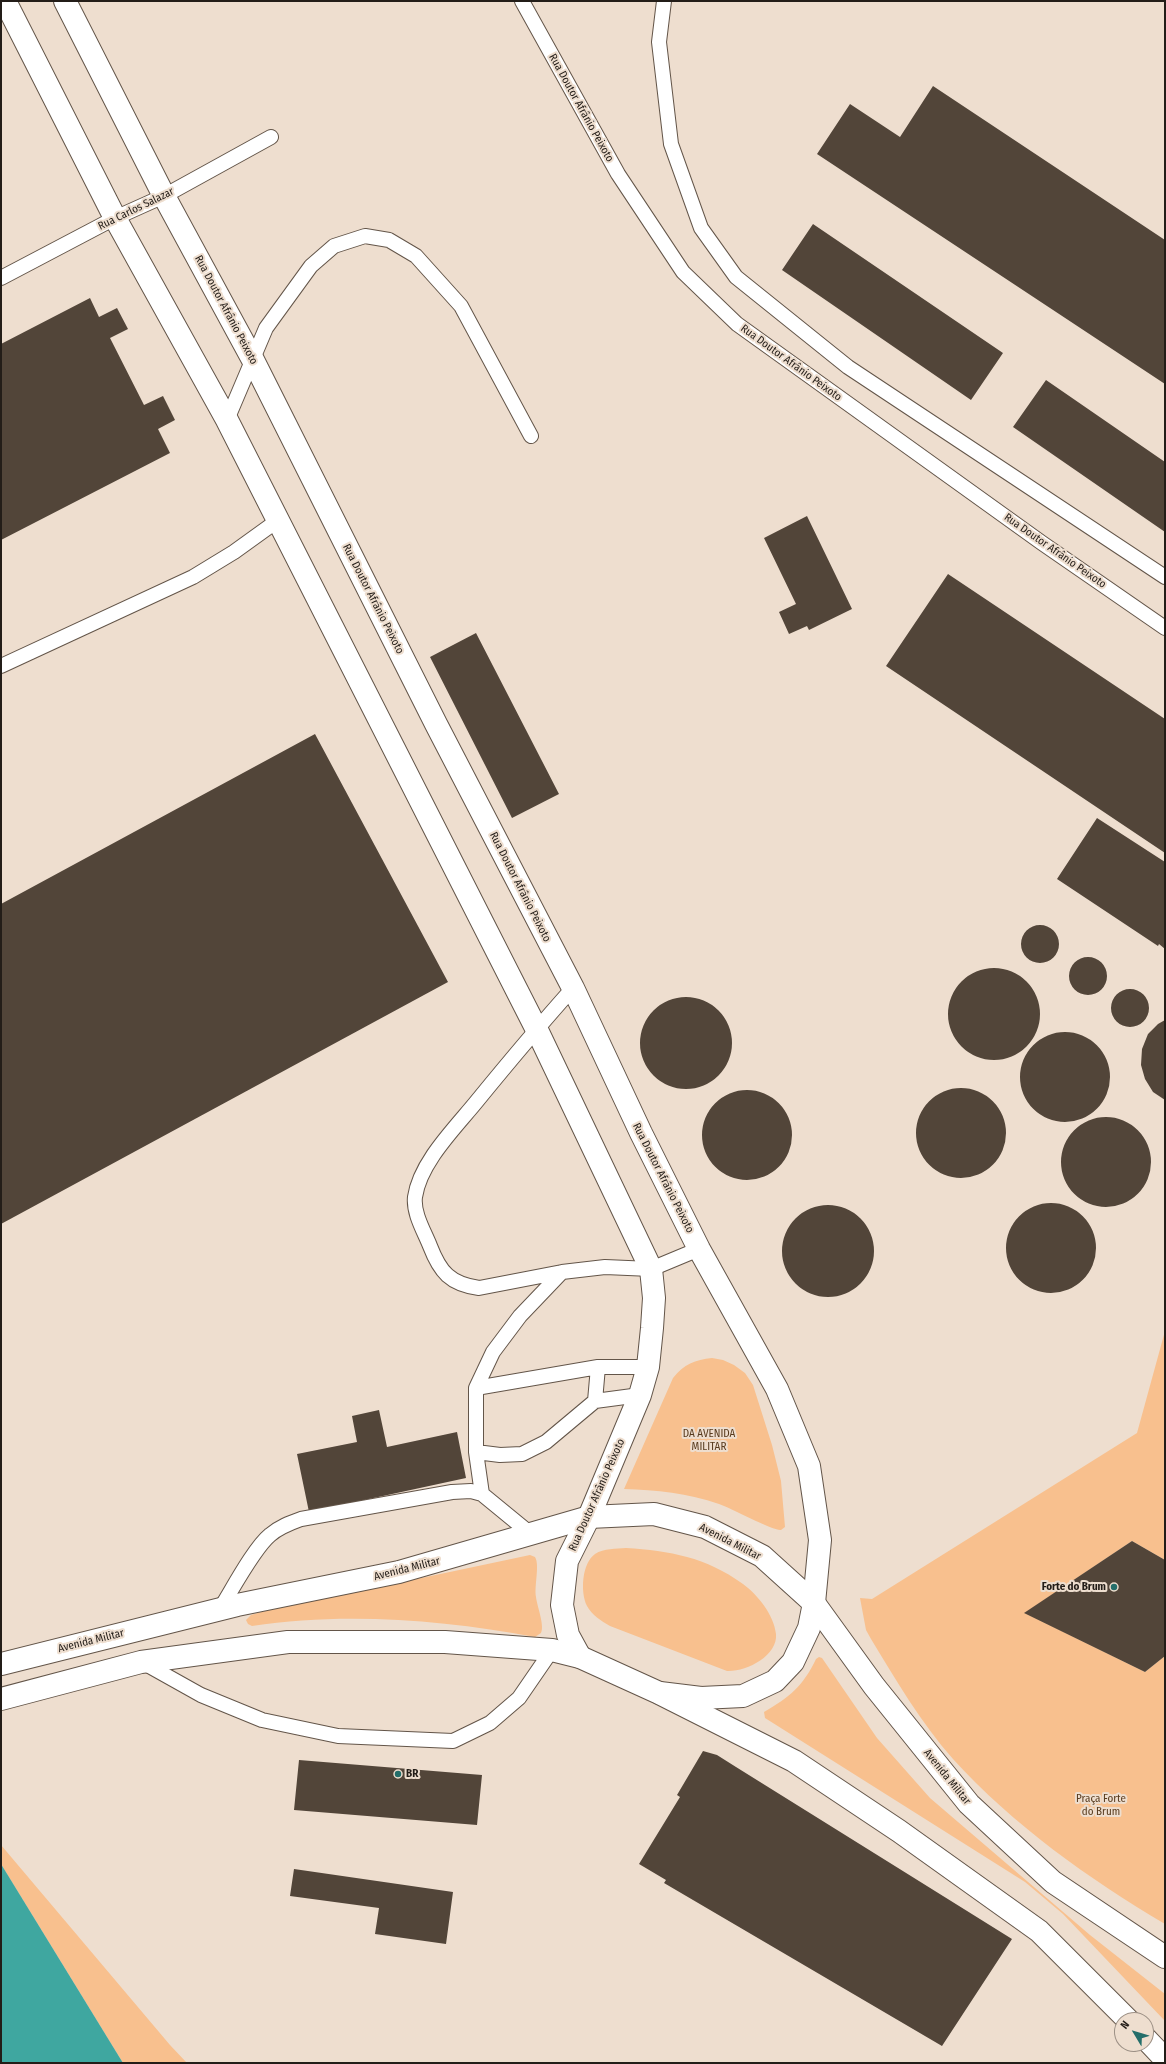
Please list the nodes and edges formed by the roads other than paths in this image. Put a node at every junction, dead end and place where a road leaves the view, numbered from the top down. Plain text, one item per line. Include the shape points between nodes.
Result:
1 (5, 1) edge
2 (65, 1) edge
3 (522, 1) edge
4 (664, 1) edge
5 (271, 138) dead end
6 (164, 196) junction
7 (115, 218) junction
8 (1, 278) edge
9 (253, 360) junction
10 (227, 420) junction
11 (531, 436) dead end
12 (277, 521) junction
13 (1165, 577) edge
14 (1165, 628) edge
15 (1, 666) edge
16 (573, 988) junction
17 (536, 1028) junction
18 (699, 1249) junction
19 (651, 1269) junction
20 (562, 1272) junction
21 (648, 1367) junction
22 (598, 1368) junction
23 (476, 1388) junction
24 (640, 1395) junction
25 (595, 1401) junction
26 (476, 1452) junction
27 (482, 1494) junction
28 (589, 1517) junction
29 (532, 1535) junction
30 (814, 1603) junction
31 (220, 1610) junction
32 (552, 1650) junction
33 (580, 1657) junction
34 (141, 1662) junction
35 (1, 1664) edge
36 (657, 1692) junction
37 (1, 1699) edge
38 (1165, 1958) edge
39 (1120, 2012) edge
40 (1154, 2047) edge
41 (1165, 2059) edge

1 - 7 street, Rua Doutor Afrânio Peixoto
2 - 6 street, Rua Doutor Afrânio Peixoto
3 - 14 lane, Rua Doutor Afrânio Peixoto via 618,174 683,272 737,324
4 - 13 lane via 659,42 671,144 701,228 736,277 848,367
5 - 6 lane, Rua Carlos Salazar
6 - 7 lane, Rua Carlos Salazar
6 - 9 street, Rua Doutor Afrânio Peixoto
7 - 8 lane, Rua Carlos Salazar
7 - 10 street, Rua Doutor Afrânio Peixoto
9 - 10 lane
9 - 11 lane via 266,328 311,266 334,246 365,236 389,240 416,256 461,306
9 - 16 street, Rua Doutor Afrânio Peixoto via 436,724
10 - 12 street, Rua Doutor Afrânio Peixoto
12 - 15 lane via 193,577
12 - 17 street, Rua Doutor Afrânio Peixoto
16 - 17 lane
16 - 18 street, Rua Doutor Afrânio Peixoto
17 - 19 street, Rua Doutor Afrânio Peixoto
17 - 20 lane via 433,1155 418,1186 415,1197 416,1211 437,1263 446,1276 465,1286 479,1288
18 - 19 lane
18 - 30 street, Rua Doutor Afrânio Peixoto via 778,1389 809,1466 820,1540
19 - 20 lane via 605,1267
19 - 21 street, Rua Doutor Afrânio Peixoto via 654,1298
20 - 23 lane via 520,1316 493,1352
21 - 22 lane
21 - 24 street, Rua Doutor Afrânio Peixoto
22 - 23 lane
22 - 25 lane
23 - 26 lane
24 - 25 lane
24 - 28 street, Rua Doutor Afrânio Peixoto
25 - 26 lane via 546,1442 522,1454
26 - 27 lane
27 - 29 lane
27 - 31 lane via 471,1491 452,1492 300,1519 282,1526 269,1535 261,1545
28 - 29 street, Avenida Militar
28 - 30 street, Avenida Militar via 654,1514 705,1527 762,1556
28 - 33 street, Rua Doutor Afrânio Peixoto via 567,1562 562,1605 568,1635
29 - 31 street, Avenida Militar via 399,1572
30 - 36 street, Rua Doutor Afrânio Peixoto via 809,1628 793,1662 775,1681 743,1696 701,1698
30 - 38 street, Avenida Militar via 874,1686 969,1804 1053,1882
31 - 35 street, Avenida Militar
32 - 33 street
32 - 34 street via 445,1642 288,1642
32 - 34 lane via 519,1698 490,1723 453,1741 338,1736 262,1720 201,1695
33 - 36 street
34 - 37 street
36 - 39 street via 794,1761 899,1831 1039,1931
40 - 41 street

